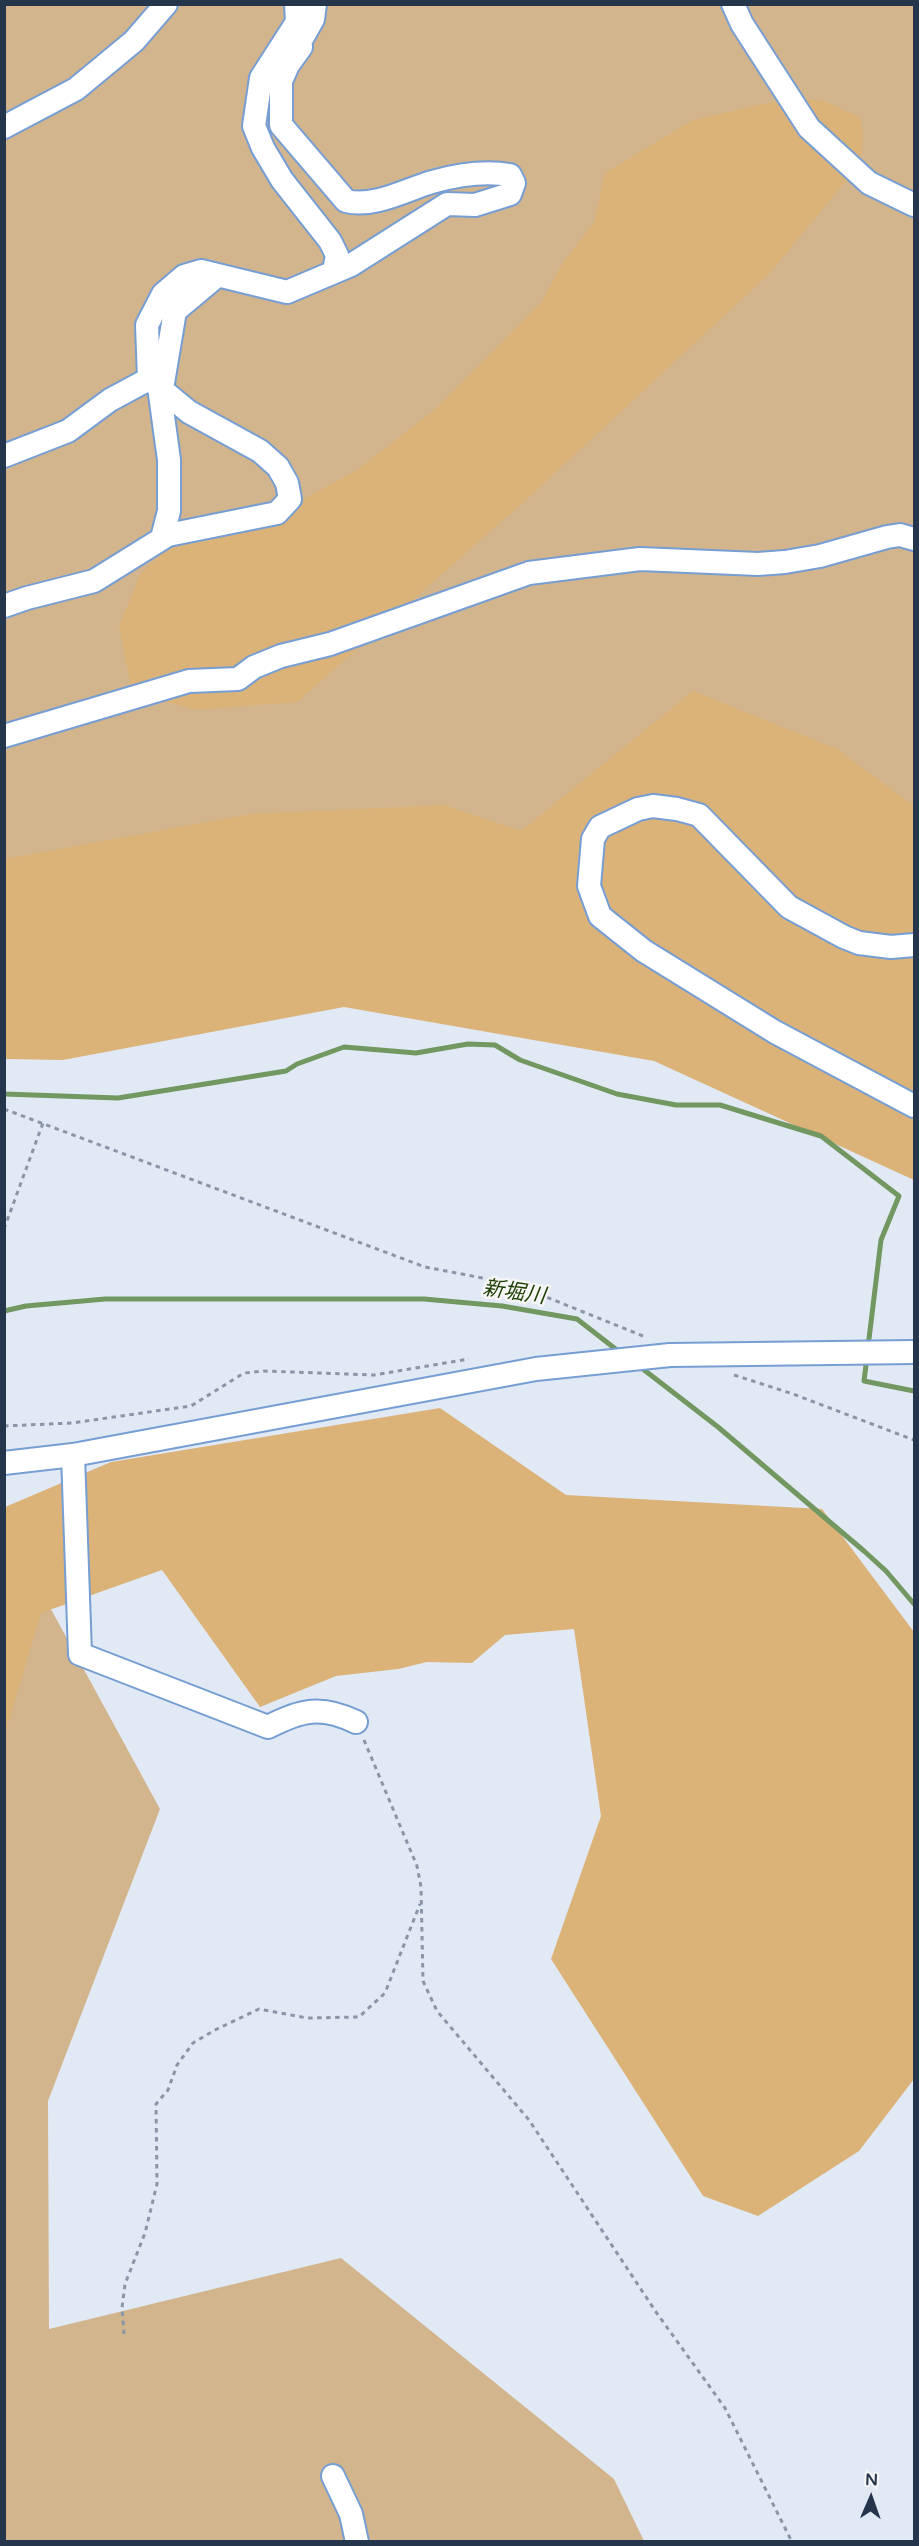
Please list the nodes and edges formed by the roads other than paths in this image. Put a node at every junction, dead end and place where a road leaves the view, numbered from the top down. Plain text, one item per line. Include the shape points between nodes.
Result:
1 (166, 4) edge
2 (315, 4) edge
3 (733, 4) edge
4 (298, 23) edge
5 (4, 127) edge
6 (915, 206) edge
7 (334, 271) junction
8 (154, 383) junction
9 (4, 456) edge
10 (162, 538) junction
11 (915, 539) edge
12 (4, 606) edge
13 (4, 736) edge
14 (915, 945) edge
15 (915, 1106) edge
16 (915, 1335) edge
17 (915, 1352) edge
18 (864, 1353) junction
19 (73, 1455) junction
20 (4, 1463) edge
21 (356, 1722) road end
22 (333, 2476) dead end
23 (357, 2541) edge

1 - 5 street via 134,41 76,89
2 - 4 street via 313,20
3 - 6 street via 809,128 869,183
4 - 7 street via 261,78 254,126 282,180 330,241 337,255
4 - 7 street via 301,47 281,81 280,125 346,201 373,202 434,181 490,172 510,175 514,183 510,194 496,201 447,204 351,265
7 - 8 street via 287,292 201,271 184,276 163,294 147,325
8 - 9 street via 110,400 68,431
8 - 10 street via 169,460 169,511
8 - 10 street via 189,412 260,451 278,466 290,499 277,513
10 - 12 street via 94,581
11 - 13 street via 887,537 820,556 758,564 640,559 529,573 330,644 281,656 238,678 189,681
14 - 15 street via 859,943 789,907 699,815 677,808 638,809 600,827 592,839 589,885 600,916 644,951 775,1032
16 - 18 street
17 - 18 street
18 - 19 street via 670,1355 536,1369
19 - 20 street
19 - 21 street via 80,1654 268,1727 297,1712 336,1712
22 - 23 street via 351,2514

